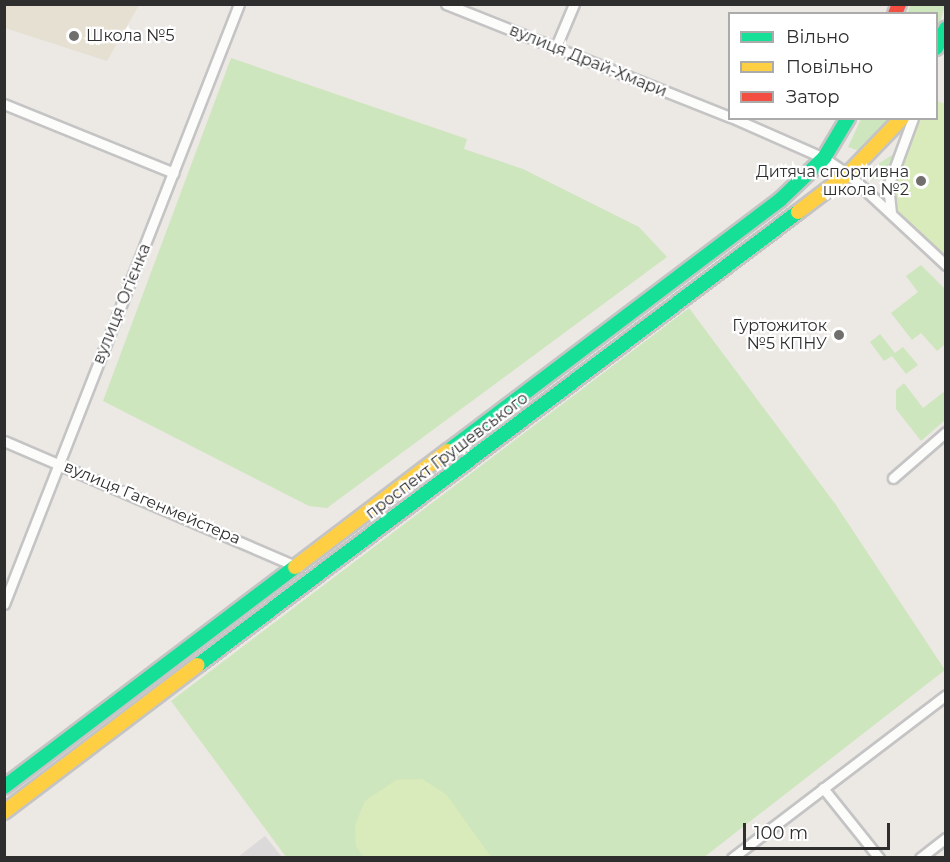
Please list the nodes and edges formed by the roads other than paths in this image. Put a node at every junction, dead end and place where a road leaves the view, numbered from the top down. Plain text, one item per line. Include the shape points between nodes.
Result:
1 (239, 4) edge
2 (446, 4) edge
3 (574, 4) edge
4 (945, 28) edge
5 (938, 44) edge
6 (555, 49) junction
7 (4, 104) edge
8 (728, 117) edge
9 (736, 120) edge
10 (847, 120) edge
11 (900, 120) edge
12 (912, 120) edge
13 (824, 158) junction
14 (174, 174) junction
15 (849, 174) junction
16 (892, 215) junction
17 (945, 265) edge
18 (945, 432) edge
19 (4, 441) edge
20 (59, 463) junction
21 (893, 478) dead end
22 (298, 567) junction
23 (4, 604) edge
24 (945, 695) edge
25 (4, 787) edge
26 (823, 788) junction
27 (4, 812) edge
28 (945, 838) edge
29 (732, 858) edge
30 (879, 858) edge
31 (920, 858) edge

1 - 14 street, вулиця Огієнка
2 - 6 street, вулиця Драй-Хмари
3 - 6 street
4 - 5 main road
6 - 8 street, вулиця Драй-Хмари
7 - 14 street
9 - 13 street, вулиця Драй-Хмари
10 - 13 main road, проспект Грушевського
11 - 15 main road, проспект Грушевського
12 - 16 street via 888,186
13 - 15 street, вулиця Драй-Хмари
13 - 22 main road, проспект Грушевського via 780,200
14 - 20 street, вулиця Огієнка
15 - 16 street, вулиця Драй-Хмари
15 - 27 main road, проспект Грушевського
16 - 17 street, вулиця Драй-Хмари
18 - 21 street
19 - 20 street, вулиця Гагенмейстера
20 - 22 street, вулиця Гагенмейстера
20 - 23 street, вулиця Огієнка
22 - 25 main road, проспект Грушевського
24 - 26 street
26 - 29 street
26 - 30 street
28 - 31 street

